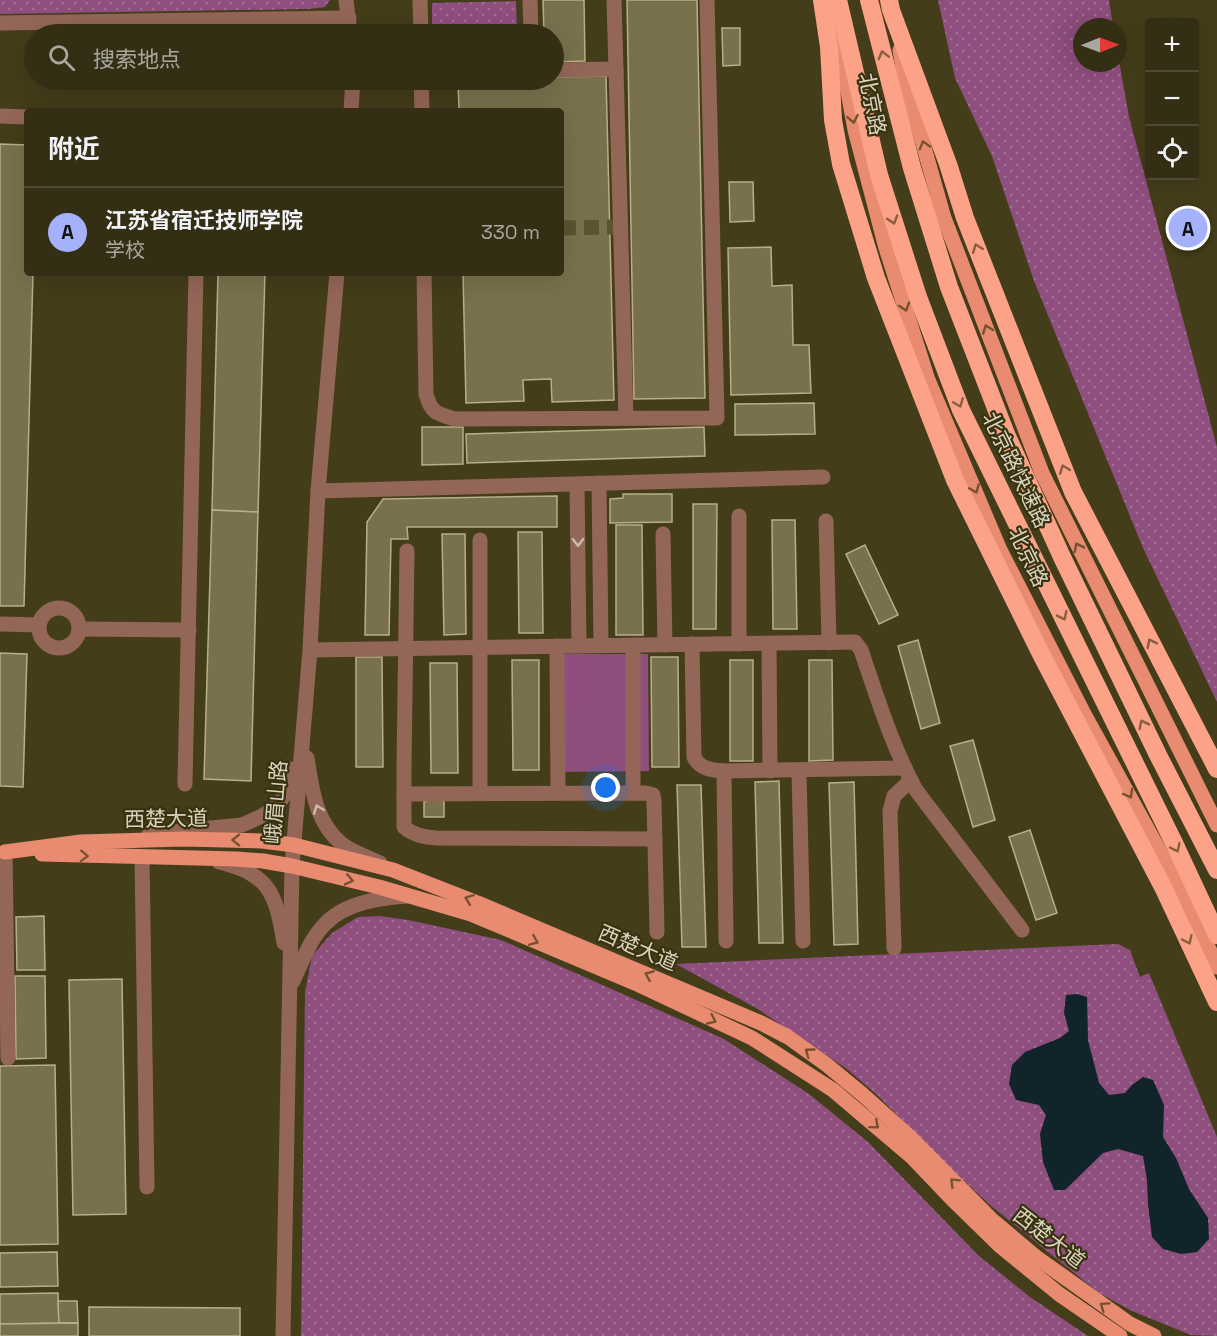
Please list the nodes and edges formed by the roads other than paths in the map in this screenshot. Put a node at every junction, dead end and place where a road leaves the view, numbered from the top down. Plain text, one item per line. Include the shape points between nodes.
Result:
1 (346, 0) edge
2 (420, 0) edge
3 (530, 0) edge
4 (614, 0) edge
5 (707, 0) edge
6 (822, 0) edge
7 (831, 0) edge
8 (838, 0) edge
9 (869, 0) edge
10 (889, 0) edge
11 (349, 18) junction
12 (0, 23) edge
13 (349, 24) edge
14 (421, 24) edge
15 (531, 24) edge
16 (616, 69) junction
17 (564, 70) edge
18 (352, 90) edge
19 (421, 90) edge
20 (351, 108) edge
21 (422, 108) edge
22 (0, 116) edge
23 (24, 117) edge
24 (196, 276) edge
25 (337, 276) edge
26 (424, 276) edge
27 (626, 418) junction
28 (823, 477) dead end
29 (599, 483) junction
30 (578, 484) junction
31 (318, 491) junction
32 (739, 516) dead end
33 (826, 521) dead end
34 (663, 534) dead end
35 (480, 540) dead end
36 (407, 551) dead end
37 (0, 624) edge
38 (39, 624) junction
39 (79, 629) junction
40 (189, 630) junction
41 (829, 643) junction
42 (692, 644) junction
43 (739, 644) junction
44 (769, 644) junction
45 (601, 645) junction
46 (633, 645) junction
47 (665, 645) junction
48 (557, 646) junction
49 (579, 646) junction
50 (480, 647) junction
51 (406, 648) junction
52 (310, 650) junction
53 (303, 734) junction
54 (1217, 769) edge
55 (724, 771) junction
56 (770, 771) junction
57 (799, 771) junction
58 (908, 774) junction
59 (185, 784) dead end
60 (558, 793) junction
61 (633, 793) junction
62 (404, 794) junction
63 (480, 794) junction
64 (1217, 825) edge
65 (655, 839) junction
66 (81, 842) junction
67 (294, 846) junction
68 (3, 852) edge
69 (142, 858) junction
70 (204, 859) junction
71 (292, 866) junction
72 (393, 870) junction
73 (1217, 870) edge
74 (410, 896) junction
75 (1022, 930) dead end
76 (657, 932) dead end
77 (1217, 935) edge
78 (726, 941) dead end
79 (803, 941) dead end
80 (894, 948) dead end
81 (1217, 968) edge
82 (290, 987) junction
83 (1217, 1002) edge
84 (8, 1058) dead end
85 (147, 1186) dead end
86 (283, 1336) edge
87 (1120, 1336) edge
88 (1154, 1336) edge

1 - 11 street
2 - 14 street
3 - 15 street
4 - 16 street
5 - 27 street via 717,418
6 -> 83 highway via 841,164 876,278 955,480 1163,887
7 -> 81 main road, 北京路 via 855,130 886,248 928,380 1000,550 1083,712 1191,908
8 -> 77 highway, 北京路快速路 via 879,175 918,297 961,410
73 -> 9 highway, 北京路快速路 via 1067,567 1006,434 949,286 912,168
54 -> 10 highway via 1073,492 966,218
64 -> 10 main road, 北京路 via 1042,473 944,218 905,80
11 - 12 street
11 - 13 street
16 - 17 street
16 - 27 street via 617,227
18 - 20 street
19 - 21 street
22 - 23 street
24 - 40 street
25 - 31 street, 峨眉山路
26 - 27 street via 426,394 429,406 438,415 455,419
28 - 29 street
29 - 30 street
29 - 45 street
30 - 31 street
30 -> 49 street
31 - 52 street, 峨眉山路
32 - 43 street
33 - 41 street
34 - 47 street
35 - 50 street
36 - 51 street
37 - 38 street
38 - 39 street via 46,612 59,607 72,612
38 - 39 street via 42,638 53,647 67,647 77,638
39 - 40 street
40 - 59 street
41 - 44 street
41 - 58 street via 855,642 861,650
42 - 43 street
42 - 47 street
42 - 55 street via 694,757 697,764 709,770
43 - 44 street
44 - 56 street
45 - 46 street
45 - 49 street
46 - 47 street
46 - 61 street
48 - 49 street
48 - 50 street
48 - 60 street
50 - 51 street
50 - 63 street
51 - 52 street
51 - 62 street
52 - 53 street, 峨眉山路
53 - 66 street via 288,789 273,809 262,816 242,825
53 - 67 street, 峨眉山路
72 -> 53 street via 343,845 320,817
55 - 56 street
55 - 78 street
56 - 57 street
57 - 58 street
57 - 79 street
58 - 75 street
58 - 80 street via 890,811
60 - 61 street
60 - 63 street
61 - 65 street via 653,795
62 - 63 street
62 - 65 street via 404,827 429,837
65 - 76 street
67 -> 66 main road, 西楚大道 via 239,840
66 - 68 main road, 西楚大道
67 - 71 street, 峨眉山路
67 - 72 main road, 西楚大道
68 -> 69 main road, 西楚大道
68 - 84 street
69 - 70 main road, 西楚大道
69 - 85 street
70 - 71 main road, 西楚大道
70 - 82 street via 237,867 265,885 280,917
71 -> 74 main road, 西楚大道
71 - 82 street, 峨眉山路
88 -> 72 main road, 西楚大道 via 1130,1324 1036,1257 992,1220 862,1094 788,1037
74 - 82 street via 356,905 326,923
74 -> 87 main road, 西楚大道 via 482,919 635,983 752,1038 833,1090 912,1156 999,1245 1059,1294
82 - 86 street, 峨眉山路

